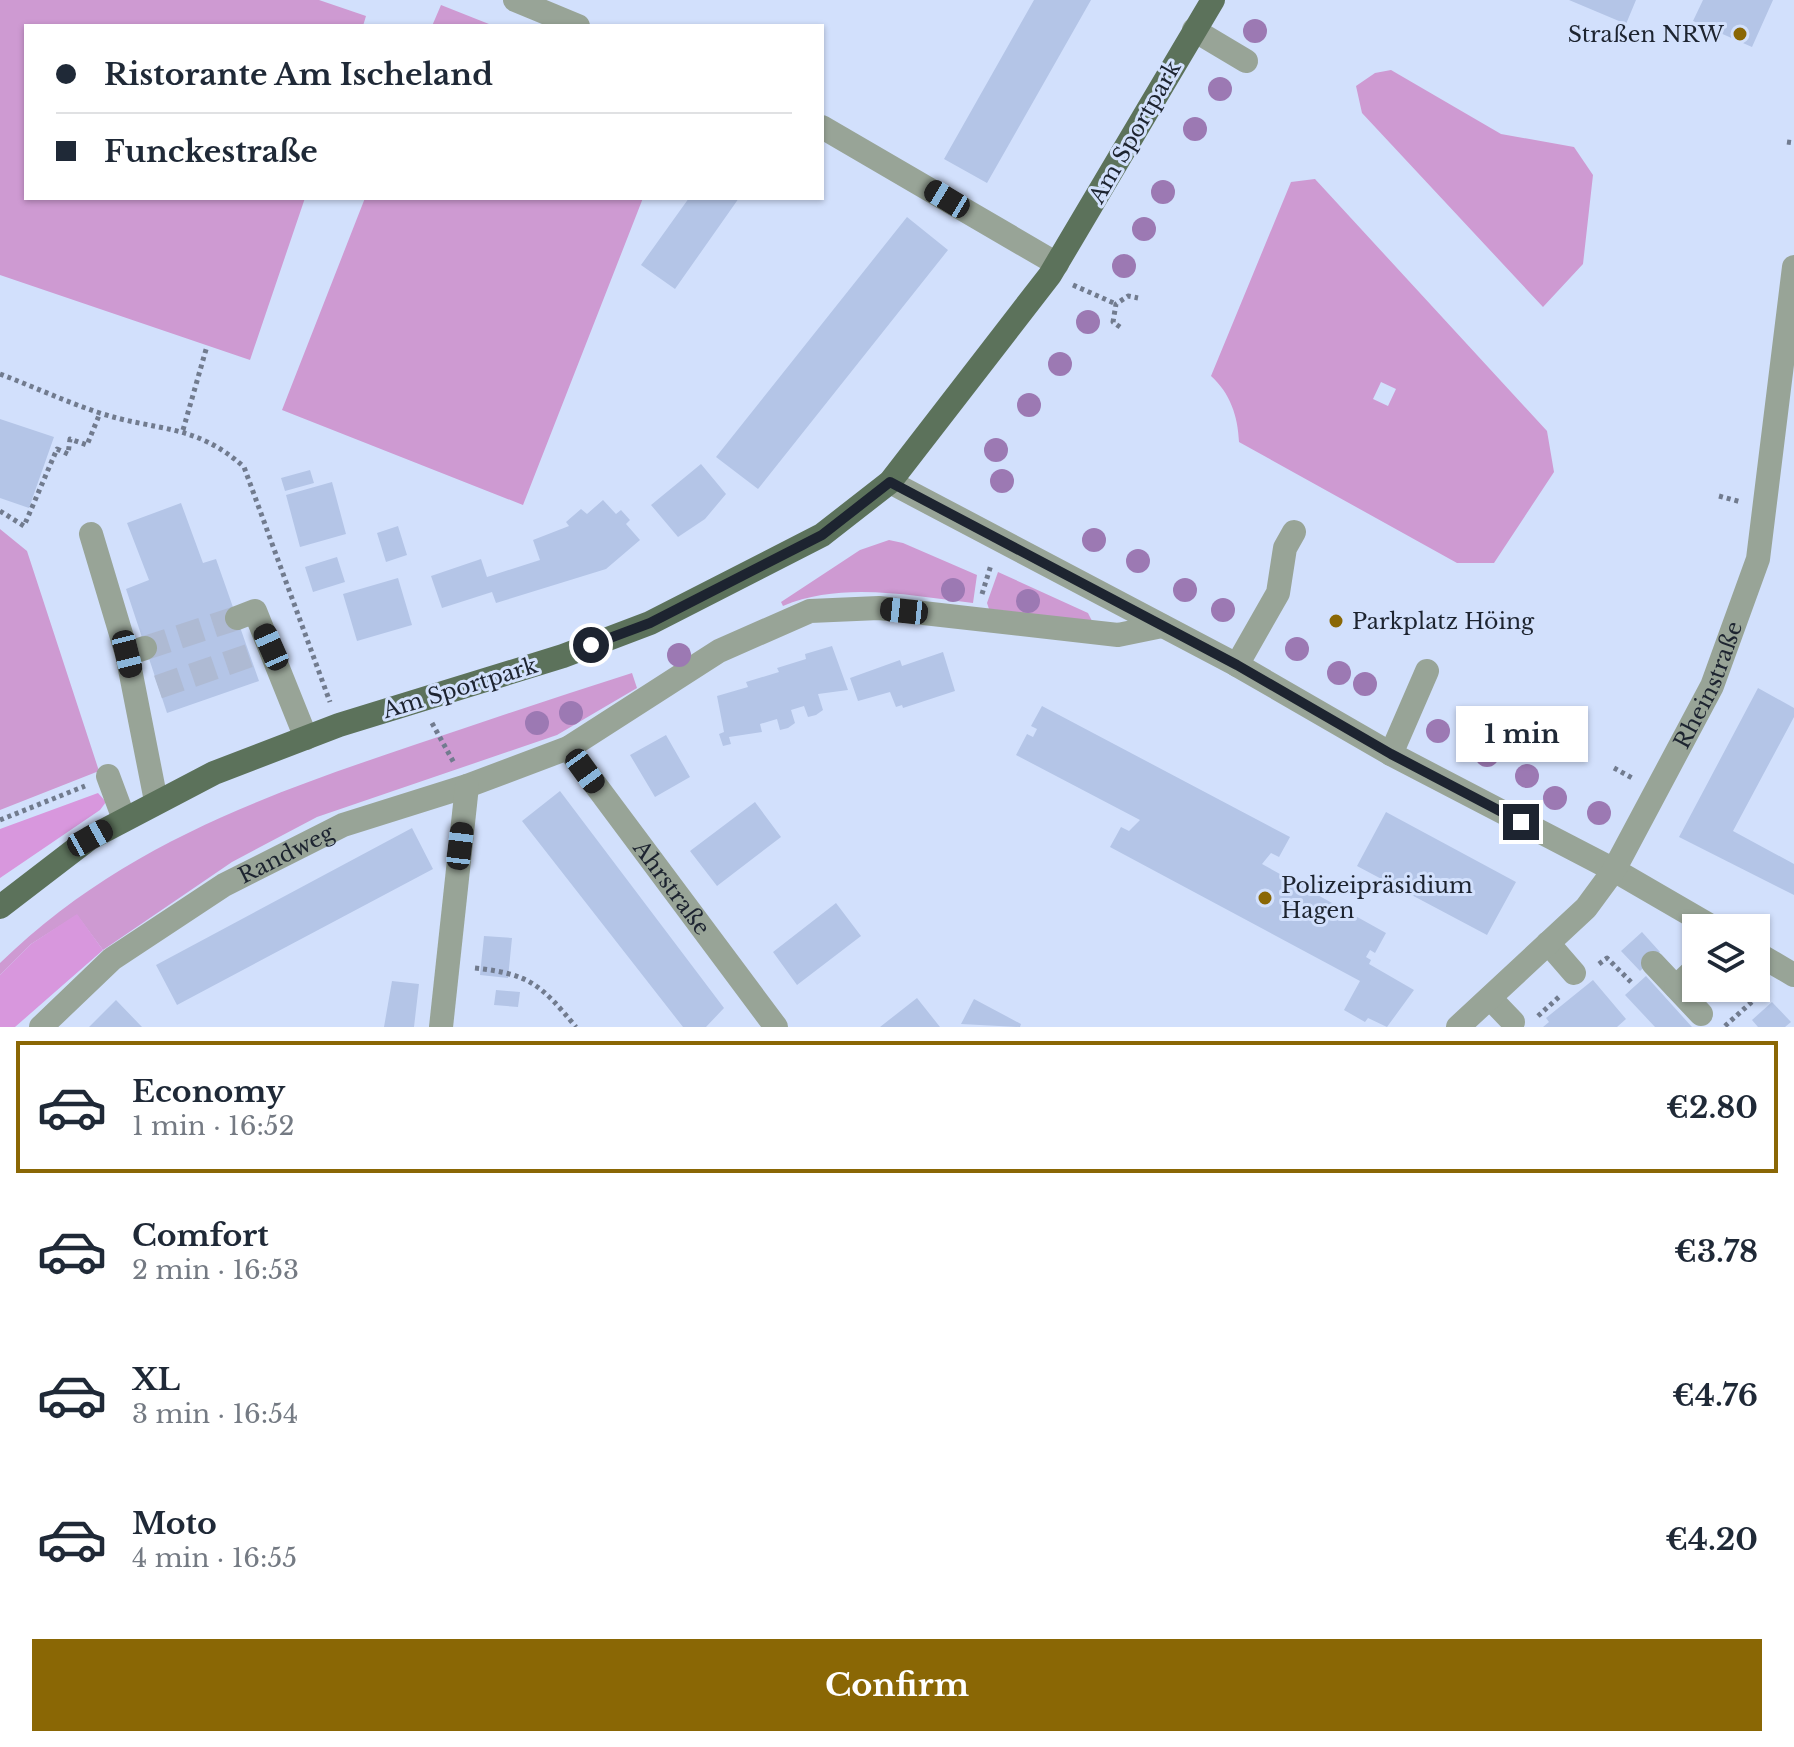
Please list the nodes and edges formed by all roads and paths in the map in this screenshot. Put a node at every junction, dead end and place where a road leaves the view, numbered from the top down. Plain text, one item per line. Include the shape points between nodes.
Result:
1 (515, 0) edge
2 (1213, 0) edge
3 (573, 24) edge
4 (1194, 30) junction
5 (1246, 61) dead end
6 (824, 128) edge
7 (1794, 267) edge
8 (1054, 270) junction
9 (1138, 298) dead end
10 (1116, 304) junction
11 (1120, 327) dead end
12 (207, 346) dead end
13 (0, 374) edge
14 (100, 413) junction
15 (183, 430) junction
16 (890, 482) junction
17 (0, 511) edge
18 (1294, 532) dead end
19 (91, 534) dead end
20 (237, 618) dead end
21 (1162, 626) junction
22 (1237, 665) junction
23 (1427, 671) dead end
24 (419, 701) junction
25 (339, 725) junction
26 (306, 738) junction
27 (568, 748) junction
28 (1391, 754) junction
29 (108, 776) joint
30 (467, 786) junction
31 (156, 801) junction
32 (124, 819) junction
33 (0, 820) edge
34 (1614, 870) junction
35 (0, 907) edge
36 (1690, 914) edge
37 (1548, 943) junction
38 (1770, 961) edge
39 (1653, 963) dead end
40 (446, 965) junction
41 (1574, 973) dead end
42 (1790, 973) edge
43 (1682, 981) edge
44 (1676, 987) junction
45 (1490, 998) junction
46 (1701, 1014) dead end
47 (1732, 1020) junction
48 (1513, 1022) dead end
49 (41, 1027) edge
50 (441, 1027) edge
51 (576, 1027) edge
52 (776, 1027) edge
53 (1458, 1027) edge
54 (1724, 1027) edge
55 (1739, 1027) edge

1 - 3 street
2 - 4 main road, Am Sportpark
4 - 5 street
4 - 8 main road, Am Sportpark
6 - 8 street
7 - 34 street, Rheinstraße via 1758,559 1712,686
8 - 10 path
8 - 16 main road, Am Sportpark
9 - 10 path via 1128,296
10 - 11 path via 1113,322
12 - 15 path
13 - 14 path
14 - 15 path
14 - 17 path via 87,445 70,439 68,454 57,449 24,526
15 - 25 path via 244,467
16 - 21 street
16 - 24 main road, Am Sportpark via 822,535 650,623
18 - 22 street via 1285,548 1278,593
19 - 31 street via 147,691
20 - 26 street via 255,611 261,651
21 - 22 street
21 - 27 street via 1118,635 879,608 810,611 719,651
22 - 28 street
23 - 28 street
24 - 25 main road, Am Sportpark
24 - 30 path
25 - 26 main road, Am Sportpark
26 - 31 main road, Am Sportpark
27 - 30 street, Randweg
27 - 52 street, Ahrstraße
28 - 34 street
29 - 32 street
29 - 33 path
30 - 40 street
30 - 49 street, Randweg via 343,825 224,885 112,959
31 - 32 main road, Am Sportpark
32 - 35 main road, Am Sportpark via 90,838
34 - 36 street
34 - 37 street, Rheinstraße via 1586,908
37 - 41 street
37 - 45 street, Rheinstraße
38 - 42 street
39 - 44 street
40 - 50 street
40 - 51 path via 513,972 535,983
42 - 47 path
43 - 44 street
44 - 46 street
45 - 48 street
45 - 53 street, Rheinstraße
47 - 54 path
47 - 55 path

